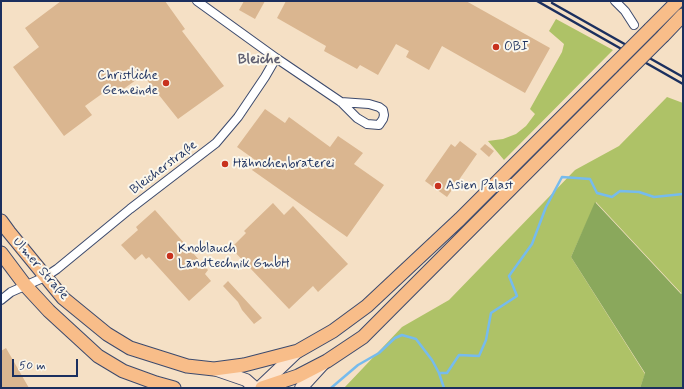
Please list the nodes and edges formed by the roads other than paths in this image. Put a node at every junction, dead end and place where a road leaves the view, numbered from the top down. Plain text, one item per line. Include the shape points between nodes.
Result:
1 (197, 1) edge
2 (614, 1) edge
3 (678, 1) edge
4 (683, 16) edge
5 (634, 25) dead end
6 (276, 58) junction
7 (341, 102) junction
8 (1, 220) edge
9 (1, 253) edge
10 (45, 277) junction
11 (25, 285) junction
12 (1, 300) edge
13 (298, 351) junction
14 (327, 361) junction
15 (214, 368) junction
16 (174, 388) edge
17 (255, 388) edge
18 (259, 388) edge
19 (262, 388) edge
20 (300, 388) edge

1 - 6 street
2 - 5 street via 625,11
3 - 13 main road, bridge via 460,219 367,306 333,331
4 - 14 main road, bridge via 363,337
6 - 7 street
6 - 10 street, Bleicherstraße via 238,117 216,143
7 - 7 street via 366,124 379,125 383,119 383,110 379,107
8 - 10 main road, Ulmer Straße
9 - 11 main road, Ulmer Straße
10 - 11 street, Bleicherstraße
10 - 15 main road, Ulmer Straße via 63,298 130,348 188,366
11 - 12 street, Bleicherstraße
11 - 16 main road, Ulmer Straße via 98,356 123,371
13 - 15 main road via 244,365
13 - 18 main road
14 - 19 main road via 298,376
14 - 20 main road
15 - 17 main road, Ulmer Straße via 246,380

